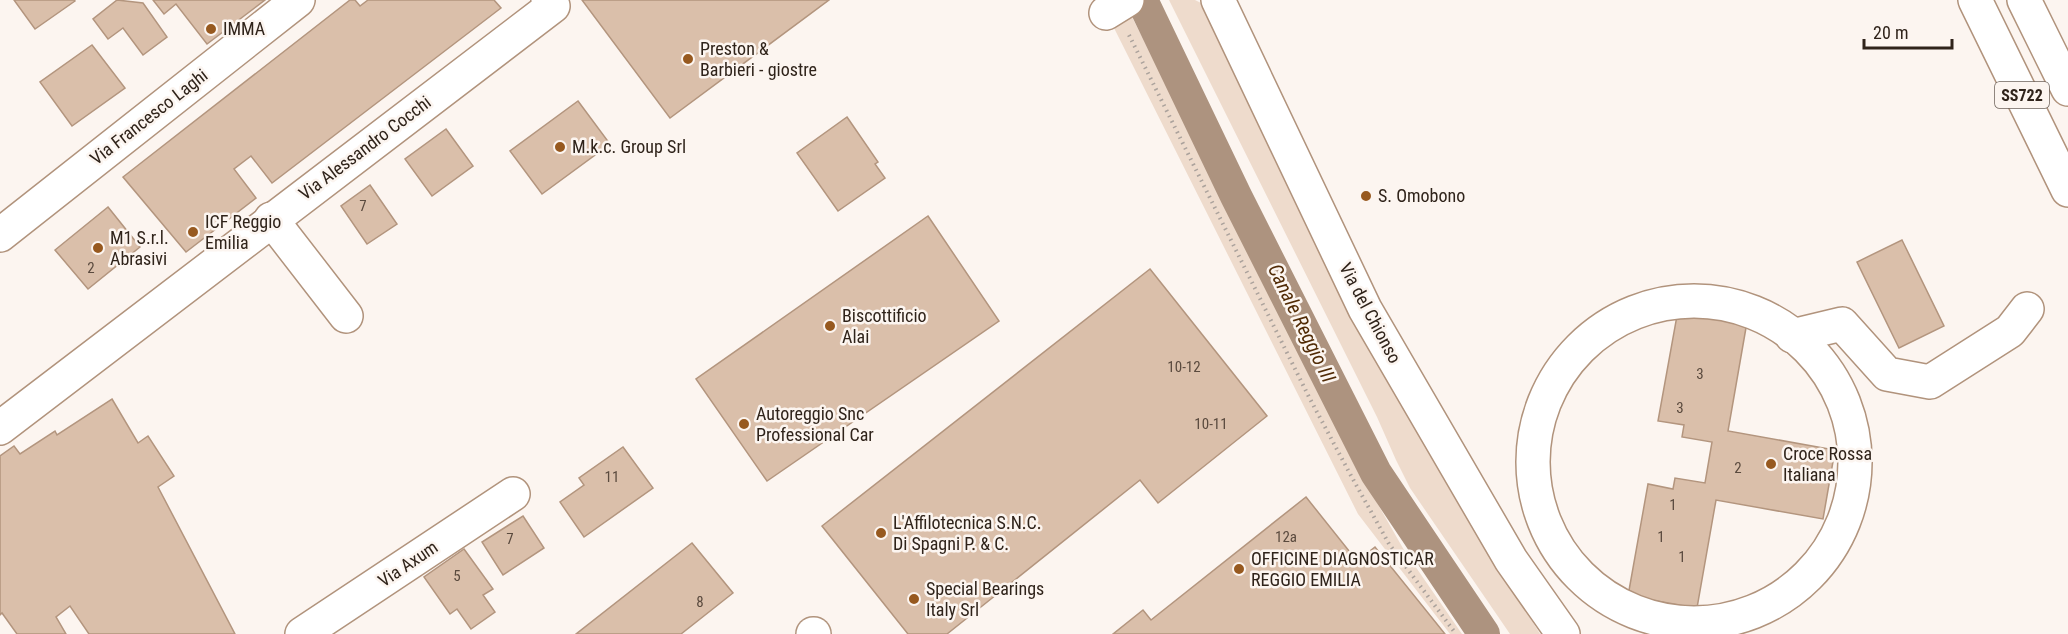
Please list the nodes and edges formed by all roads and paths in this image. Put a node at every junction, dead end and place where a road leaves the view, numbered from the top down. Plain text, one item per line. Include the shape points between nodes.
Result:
1 (298, 0) edge
2 (548, 0) edge
3 (1218, 0) edge
4 (1975, 0) edge
5 (2025, 0) edge
6 (1118, 6) edge
7 (2068, 89) edge
8 (2068, 190) edge
9 (271, 219) junction
10 (0, 235) edge
11 (2026, 309) dead end
12 (346, 316) dead end
13 (1792, 336) junction
14 (0, 428) edge
15 (513, 494) dead end
16 (1556, 622) edge
17 (302, 634) edge
18 (1456, 634) edge
19 (1587, 634) edge

1 - 10 main road, Via Francesco Laghi
2 - 9 main road, Via Alessandro Cocchi via 553,6
3 - 16 main road, Via del Chionso via 1365,309 1505,551
4 - 8 main road, SS722
5 - 7 main road, SS722
6 - 18 path via 1349,472 1389,544
9 - 12 main road
9 - 14 main road, Via Alessandro Cocchi
11 - 13 main road via 2010,331 1930,382 1887,374 1842,324
13 - 13 main road via 1770,319 1725,303 1679,301 1633,312 1595,334 1564,366 1540,412 1532,464 1541,515 1566,562 1604,597 1653,619 1705,624 1756,613 1801,585 1834,545 1853,496 1856,444 1841,394 1812,350
15 - 17 main road, Via Axum
16 - 19 main road, Via del Chionso

